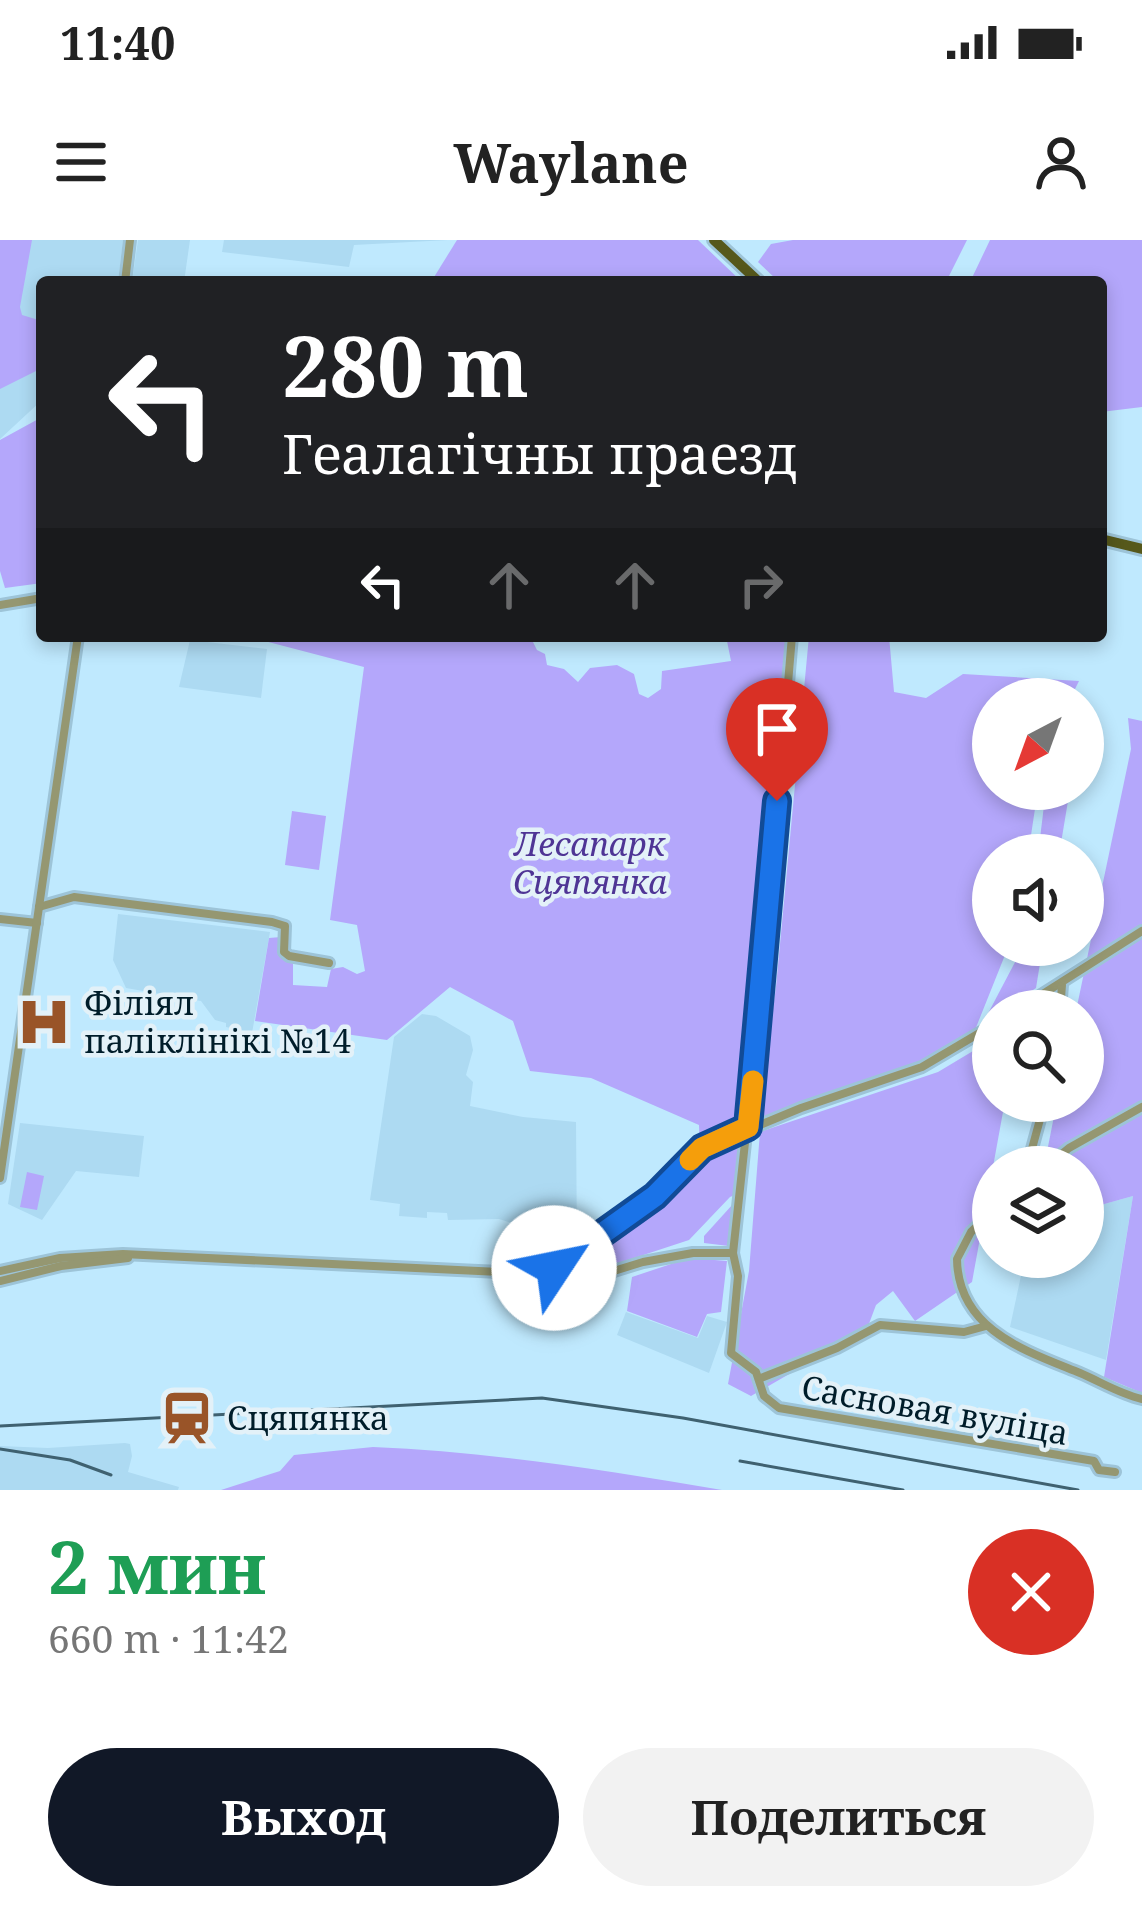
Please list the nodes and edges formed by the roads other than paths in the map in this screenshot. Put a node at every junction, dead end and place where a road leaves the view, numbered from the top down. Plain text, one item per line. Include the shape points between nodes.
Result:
1 (130, 240) edge
2 (714, 240) edge
3 (125, 276) edge
4 (753, 276) edge
5 (1107, 540) edge
6 (1142, 549) edge
7 (36, 599) edge
8 (0, 605) edge
9 (77, 642) edge
10 (791, 642) edge
11 (39, 907) junction
12 (0, 919) edge
13 (37, 923) junction
14 (1142, 931) edge
15 (329, 964) dead end
16 (1062, 985) junction
17 (1053, 990) edge
18 (1062, 990) edge
19 (972, 1037) edge
20 (1142, 1107) edge
21 (748, 1127) junction
22 (1073, 1146) edge
23 (0, 1178) edge
24 (972, 1231) edge
25 (733, 1253) junction
26 (133, 1257) junction
27 (0, 1270) edge
28 (547, 1272) junction
29 (0, 1281) edge
30 (986, 1326) junction
31 (760, 1378) junction
32 (1142, 1399) edge
33 (1115, 1472) dead end

1 - 3 street
2 - 4 main road
5 - 6 main road
7 - 8 street
9 - 11 street
10 - 21 street
11 - 13 street
11 - 15 street via 74,897 272,922 285,926 289,956
12 - 13 street
13 - 23 street
14 - 16 street
16 - 17 street
16 - 18 street
19 - 21 street via 922,1067
20 - 22 street
21 - 25 street
21 - 28 street via 702,1148 655,1196
24 - 30 street via 957,1258 967,1300
25 - 28 street via 644,1262 578,1282
25 - 31 street, Сасновая вуліца via 739,1276 731,1353
26 - 27 street
26 - 28 street
26 - 29 street
30 - 31 street, Сасновая вуліца via 964,1333 880,1324
30 - 32 street, Сасновая вуліца via 1033,1357
31 - 33 street, Сасновая вуліца via 764,1396 779,1408 1094,1461

